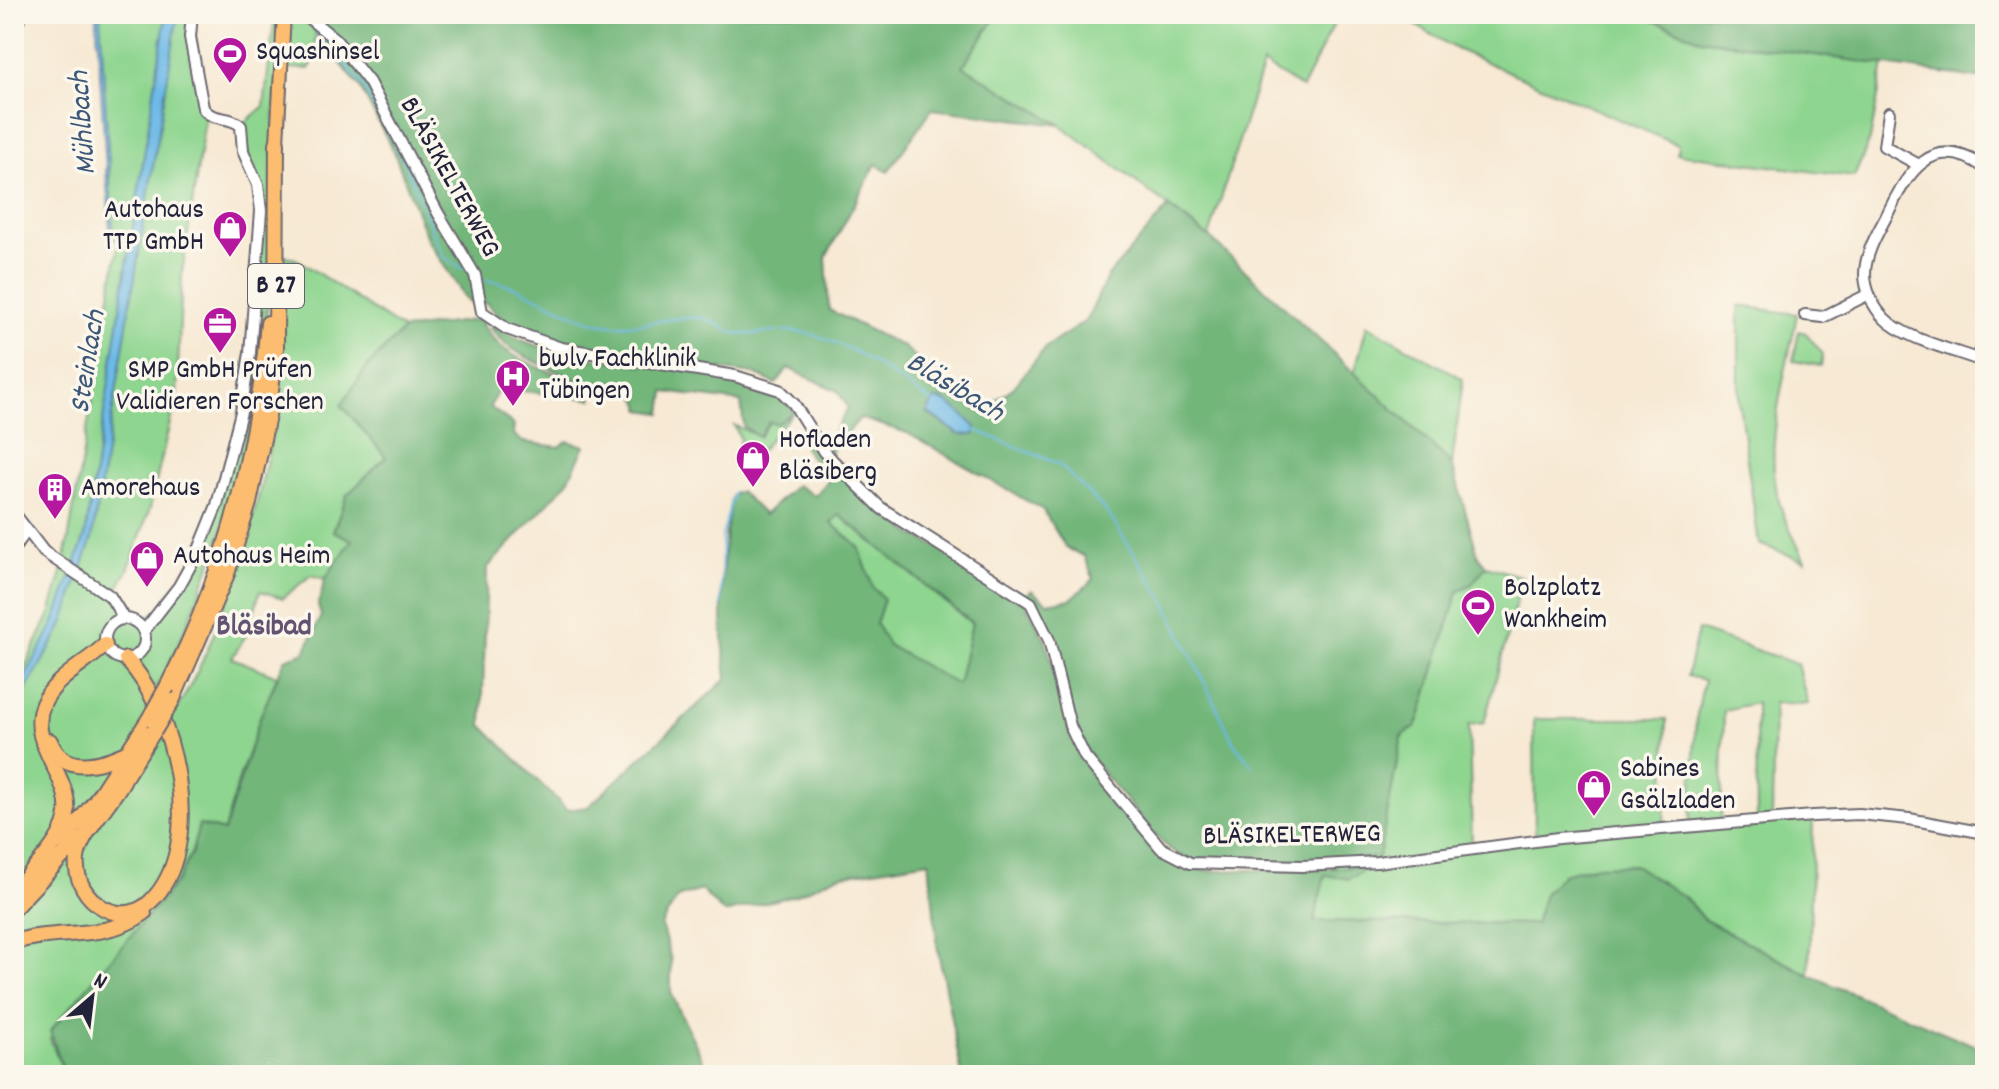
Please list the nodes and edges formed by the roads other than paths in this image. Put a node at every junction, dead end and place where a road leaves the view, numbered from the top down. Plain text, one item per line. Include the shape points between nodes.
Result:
1 (192, 14) edge
2 (284, 14) edge
3 (304, 14) edge
4 (1889, 113) dead end
5 (277, 143) joint
6 (1917, 164) junction
7 (1985, 168) edge
8 (1869, 294) junction
9 (1805, 315) dead end
10 (1985, 336) edge
11 (1981, 360) edge
12 (14, 513) edge
13 (26, 532) junction
14 (14, 548) edge
15 (92, 583) junction
16 (158, 611) junction
17 (124, 619) junction
18 (136, 622) junction
19 (112, 623) junction
20 (144, 631) junction
21 (108, 649) junction
22 (132, 658) junction
23 (151, 725) junction
24 (128, 752) junction
25 (123, 781) junction
26 (1985, 833) edge
27 (16, 890) edge
28 (14, 908) edge
29 (14, 942) edge

1 - 16 street via 190,37 206,112 241,126 243,151 259,191 261,232 241,412 217,505 191,567
2 - 5 main road, B 27
3 - 26 street, BLÄSIKELTERWEG via 336,40 369,82 475,275 482,312 507,329 561,348 735,376 780,390 824,452 881,508 1031,603 1049,640 1070,726 1085,757 1130,815 1177,858 1236,865 1377,862 1626,831 1859,814
4 - 6 street via 1884,146
5 - 23 highway, B 27, bridge via 268,320 251,445 218,569 169,694
6 - 7 street via 1957,154
6 - 8 street via 1870,251 1865,272
8 - 9 street via 1823,317
8 - 11 street via 1892,325
10 - 11 street
12 - 13 street
13 - 14 street
13 - 15 street
15 - 17 street via 110,596
15 - 19 street via 110,609
16 - 18 street
16 - 20 street
17 - 18 street
17 - 19 street
18 - 20 street
19 - 21 street via 105,634
20 - 22 street via 145,645
21 - 22 street
21 - 24 highway via 53,696 46,731 62,757 82,766 103,764
21 - 27 highway via 58,684 42,705 42,733 68,807 60,833
22 - 25 highway via 169,743 183,803 169,872 150,902 122,914 95,904 76,867 84,840
22 - 29 highway via 183,771 184,837 169,882 154,905 116,928
23 - 24 highway, B 27
23 - 25 highway, B 27
24 - 27 highway, B 27 via 65,839
25 - 28 highway, B 27 via 74,845

